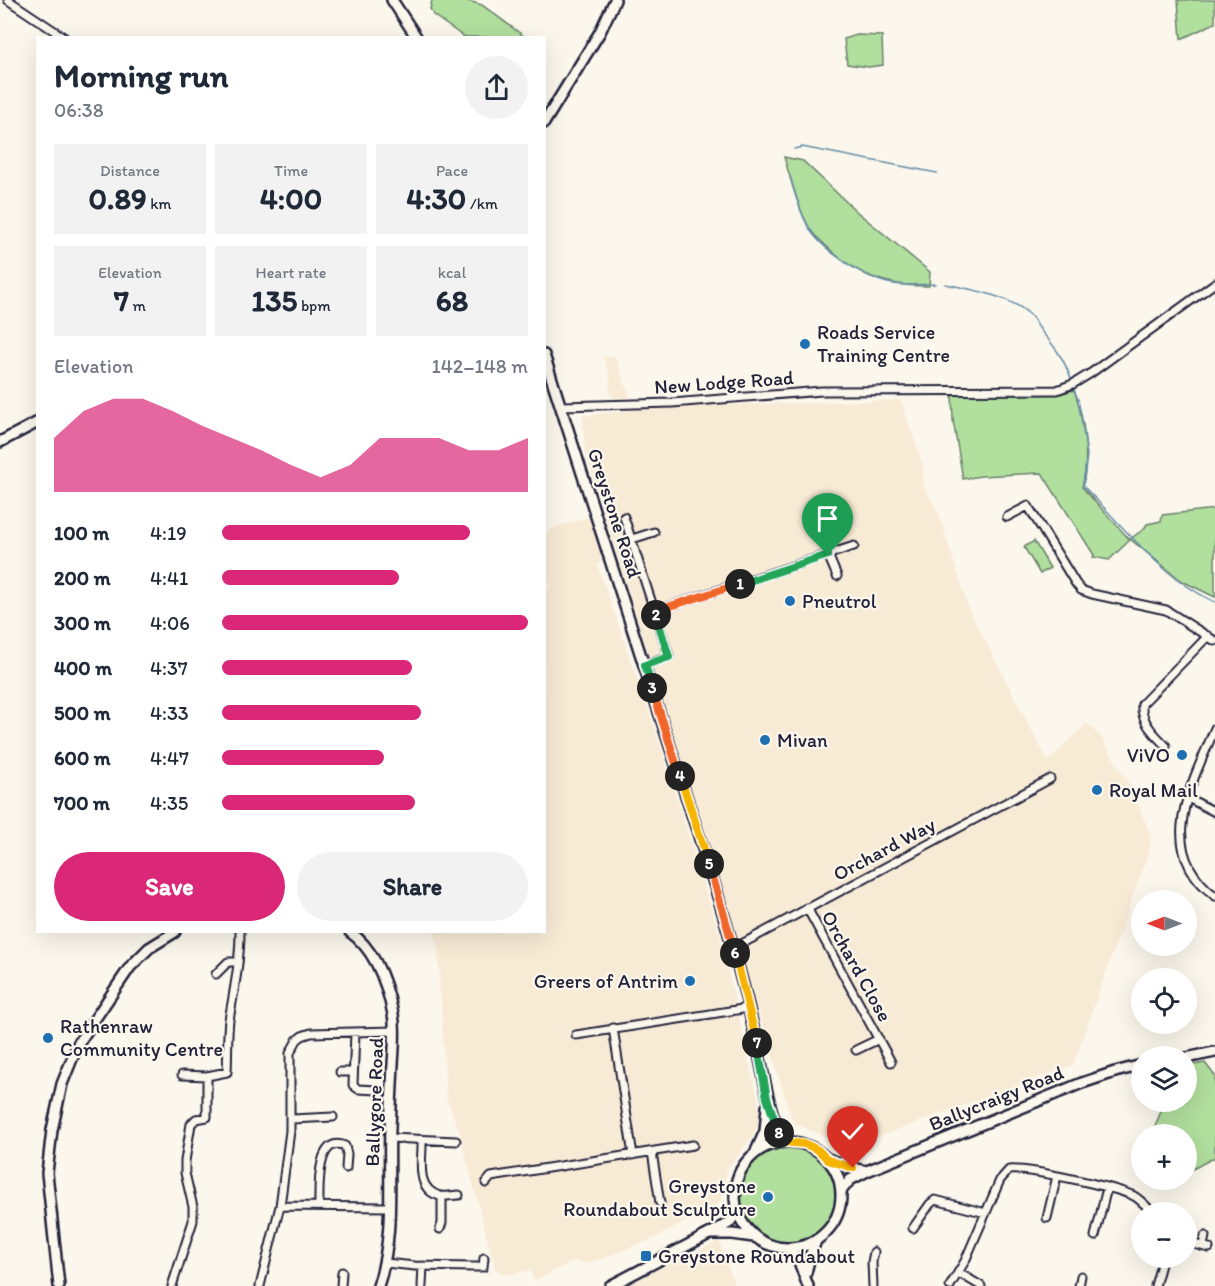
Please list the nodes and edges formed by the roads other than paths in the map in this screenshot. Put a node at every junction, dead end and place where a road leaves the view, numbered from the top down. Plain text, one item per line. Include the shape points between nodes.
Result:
1 (8, 0) edge
2 (392, 0) edge
3 (615, 0) edge
4 (62, 36) edge
5 (416, 36) edge
6 (546, 120) edge
7 (1215, 283) edge
8 (546, 361) edge
9 (561, 406) junction
10 (36, 423) edge
11 (0, 442) edge
12 (624, 517) dead end
13 (1007, 517) dead end
14 (654, 532) dead end
15 (632, 539) junction
16 (854, 546) dead end
17 (828, 555) junction
18 (837, 576) dead end
19 (655, 611) junction
20 (1208, 636) junction
21 (1215, 641) edge
22 (645, 665) junction
23 (1215, 728) edge
24 (1166, 746) dead end
25 (1211, 747) edge
26 (1050, 779) dead end
27 (1188, 798) junction
28 (1215, 812) edge
29 (1215, 896) edge
30 (807, 908) junction
31 (174, 933) edge
32 (240, 933) edge
33 (351, 933) edge
34 (734, 948) junction
35 (237, 962) junction
36 (216, 974) dead end
37 (749, 1008) junction
38 (613, 1029) junction
39 (395, 1031) junction
40 (355, 1032) junction
41 (576, 1035) dead end
42 (879, 1039) junction
43 (856, 1050) dead end
44 (1215, 1052) edge
45 (1197, 1056) edge
46 (891, 1062) dead end
47 (1131, 1068) edge
48 (340, 1072) dead end
49 (353, 1072) junction
50 (182, 1075) dead end
51 (207, 1076) junction
52 (377, 1090) dead end
53 (767, 1098) junction
54 (333, 1117) dead end
55 (292, 1119) junction
56 (451, 1131) dead end
57 (390, 1138) junction
58 (422, 1140) junction
59 (783, 1142) junction
60 (693, 1145) dead end
61 (652, 1152) junction
62 (755, 1154) junction
63 (633, 1155) junction
64 (828, 1160) junction
65 (346, 1168) dead end
66 (867, 1171) junction
67 (1058, 1176) junction
68 (486, 1183) dead end
69 (1107, 1188) junction
70 (842, 1190) junction
71 (459, 1195) dead end
72 (442, 1197) junction
73 (1140, 1202) edge
74 (660, 1203) dead end
75 (280, 1206) junction
76 (319, 1206) junction
77 (389, 1207) junction
78 (737, 1212) junction
79 (986, 1213) junction
80 (1047, 1218) dead end
81 (451, 1224) dead end
82 (913, 1228) dead end
83 (709, 1234) junction
84 (1095, 1236) dead end
85 (1205, 1236) dead end
86 (754, 1237) junction
87 (816, 1241) junction
88 (1197, 1245) edge
89 (788, 1249) junction
90 (874, 1252) dead end
91 (484, 1258) dead end
92 (385, 1263) junction
93 (423, 1266) junction
94 (1159, 1268) edge
95 (342, 1272) dead end
96 (959, 1273) junction
97 (1082, 1276) dead end
98 (806, 1281) edge
99 (59, 1286) edge
100 (172, 1286) edge
101 (260, 1286) edge
102 (341, 1286) edge
103 (378, 1286) edge
104 (422, 1286) edge
105 (610, 1286) edge
106 (873, 1286) edge
107 (950, 1286) edge
108 (981, 1286) edge
109 (1079, 1286) edge
110 (1155, 1286) edge

1 - 4 street
2 - 5 main road
3 - 6 main road
7 - 9 street, New Lodge Road via 1091,373 1057,390 822,391 672,403
8 - 9 main road, Greystone Road
9 - 22 main road, Greystone Road
10 - 11 main road
12 - 15 street
13 - 20 street via 1028,506 1081,590 1166,610
14 - 15 street
15 - 19 street
16 - 17 street
17 - 18 street
17 - 19 street
19 - 22 street via 669,657
20 - 21 street
20 - 24 street via 1142,704 1149,728
22 - 34 main road, Greystone Road
23 - 25 street
25 - 27 street
26 - 30 street, Orchard Way
27 - 28 street
27 - 29 street via 1181,823 1184,856 1194,876
30 - 34 street, Orchard Way
30 - 42 street, Orchard Close
31 - 99 main road via 139,957 123,977 78,1044 62,1084 47,1173
32 - 35 street
33 - 39 main road, Ballygore Road via 366,947 378,967 390,1000
34 - 37 main road, Greystone Road
35 - 36 street via 228,962
35 - 51 street via 227,1072
37 - 38 street
37 - 53 main road, Greystone Road
38 - 41 street
38 - 63 street
39 - 40 street
39 - 57 main road, Ballygore Road
40 - 49 street
40 - 55 street via 311,1034 297,1040 289,1058
42 - 43 street, Orchard Close
42 - 46 street, Orchard Close
44 - 45 main road
47 - 66 main road, Ballycraigy Road via 1082,1083
48 - 49 street
49 - 52 street via 355,1088
50 - 51 street
51 - 100 street via 207,1116 192,1122 185,1161 193,1221
53 - 59 main road, Greystone Road
53 - 62 main road, Greystone Road via 765,1131
54 - 55 street
55 - 75 street
56 - 58 street via 453,1140
57 - 58 street
57 - 77 main road, Ballygore Road
58 - 72 street via 422,1181
59 - 62 main road
59 - 64 main road via 805,1144
60 - 61 street
61 - 63 street
61 - 74 street
62 - 78 main road via 735,1186
63 - 68 street via 491,1177
64 - 66 main road
64 - 70 main road
65 - 76 street via 345,1146 328,1147
66 - 70 main road, Ballycraigy Road via 850,1180
67 - 69 street
67 - 79 street via 1008,1171
67 - 80 street
69 - 73 street
69 - 84 street
70 - 87 main road via 834,1223
71 - 72 street
72 - 81 street via 441,1226
75 - 76 street
75 - 101 street
76 - 77 street
77 - 92 main road, Ballygore Road
78 - 83 main road via 729,1223
78 - 86 main road
79 - 82 street via 934,1201
79 - 96 street
83 - 86 main road
83 - 105 main road
85 - 88 street via 1206,1247
86 - 89 main road
87 - 89 main road
87 - 98 main road
89 - 98 main road via 798,1259
90 - 106 street
91 - 93 street via 483,1267
92 - 93 street
92 - 103 main road, Ballygore Road
93 - 104 street
94 - 110 street
95 - 102 street
96 - 107 street
96 - 108 street
97 - 109 street

